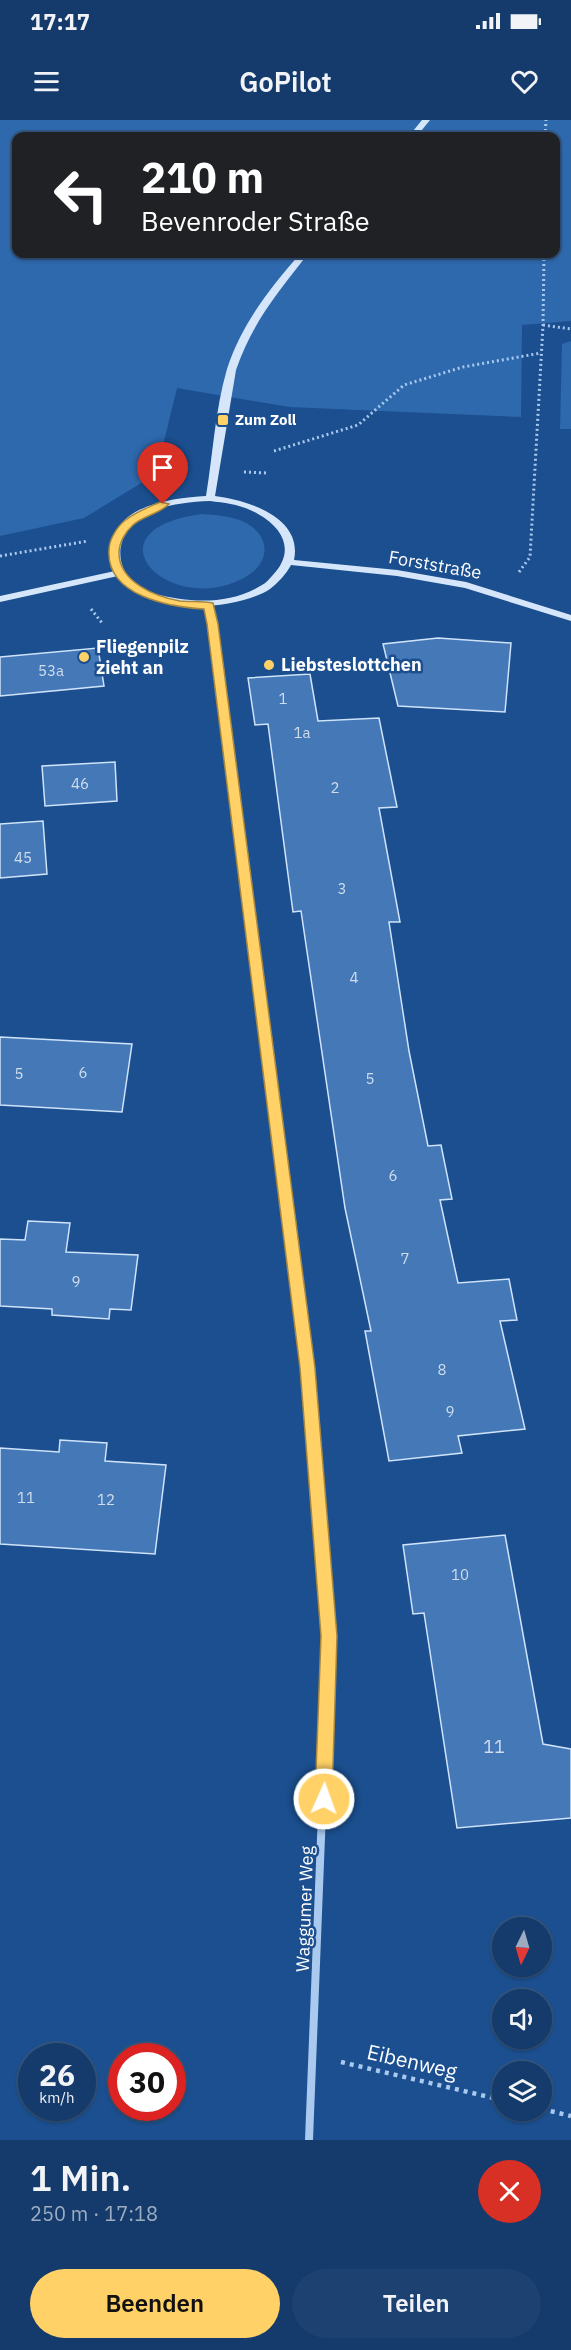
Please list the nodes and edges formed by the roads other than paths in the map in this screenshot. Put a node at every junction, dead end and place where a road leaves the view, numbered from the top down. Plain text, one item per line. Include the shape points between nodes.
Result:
1 (426, 120) edge
2 (416, 132) edge
3 (301, 258) edge
4 (210, 498) junction
5 (289, 562) junction
6 (120, 573) junction
7 (0, 599) edge
8 (209, 605) junction
9 (571, 618) edge
10 (309, 2140) edge

1 - 2 main road
3 - 4 main road via 266,302 237,356 227,387
4 - 5 main road via 242,504 272,518 288,538
4 - 6 main road via 163,504 130,521 114,546 114,560
5 - 8 main road via 269,586 231,602
5 - 9 main road, Forststraße via 421,577 502,595
6 - 7 main road
6 - 8 main road via 134,587 155,598
8 - 10 street, Waggumer Weg via 308,1368 329,1636

